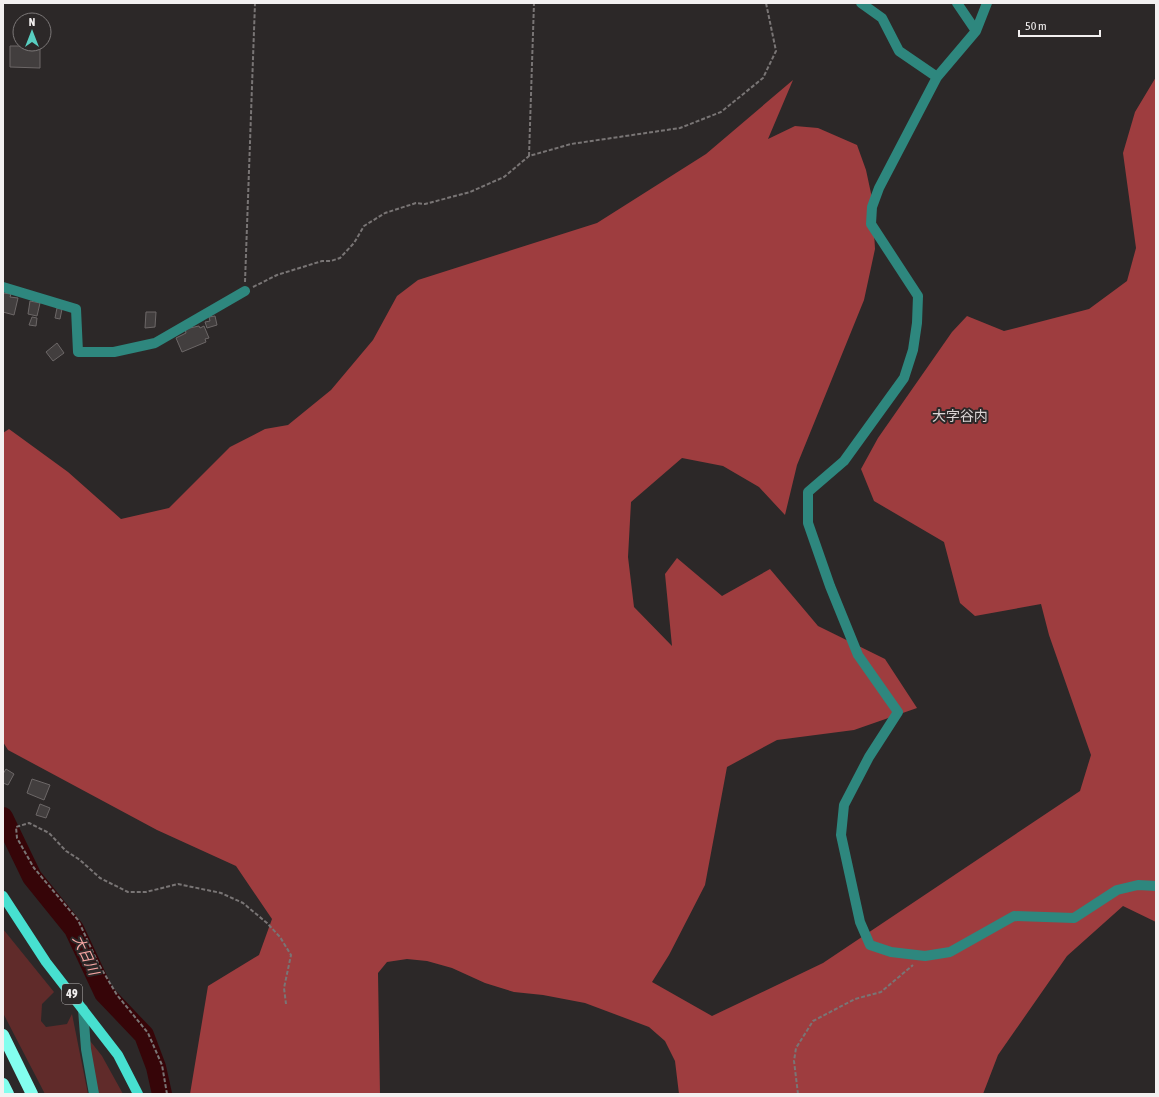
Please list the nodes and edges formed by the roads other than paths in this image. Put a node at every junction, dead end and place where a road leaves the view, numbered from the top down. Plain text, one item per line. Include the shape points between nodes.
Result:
1 (861, 3) edge
2 (957, 3) edge
3 (987, 3) edge
4 (976, 31) junction
5 (937, 77) junction
6 (3, 287) edge
7 (245, 291) road end
8 (1156, 886) edge
9 (3, 896) edge
10 (83, 1008) junction
11 (3, 1035) edge
12 (3, 1084) edge
13 (8, 1094) edge
14 (32, 1094) edge
15 (94, 1094) edge
16 (138, 1094) edge

1 - 5 street via 882,18 899,51
2 - 4 street
3 - 4 street
4 - 5 street
5 - 8 street via 879,188 872,207 872,224 918,296 913,350 904,378 844,461 808,492 808,523 858,655 898,712 869,757 844,805 841,835 860,922 870,945 891,952 925,956 950,952 1014,916 1074,918 1117,890 1138,885
6 - 7 street via 76,309 78,352 114,352 155,343
9 - 10 main road, 49 via 46,962
10 - 15 street via 86,1049
10 - 16 main road, 49 via 118,1055
11 - 14 highway
12 - 13 highway

